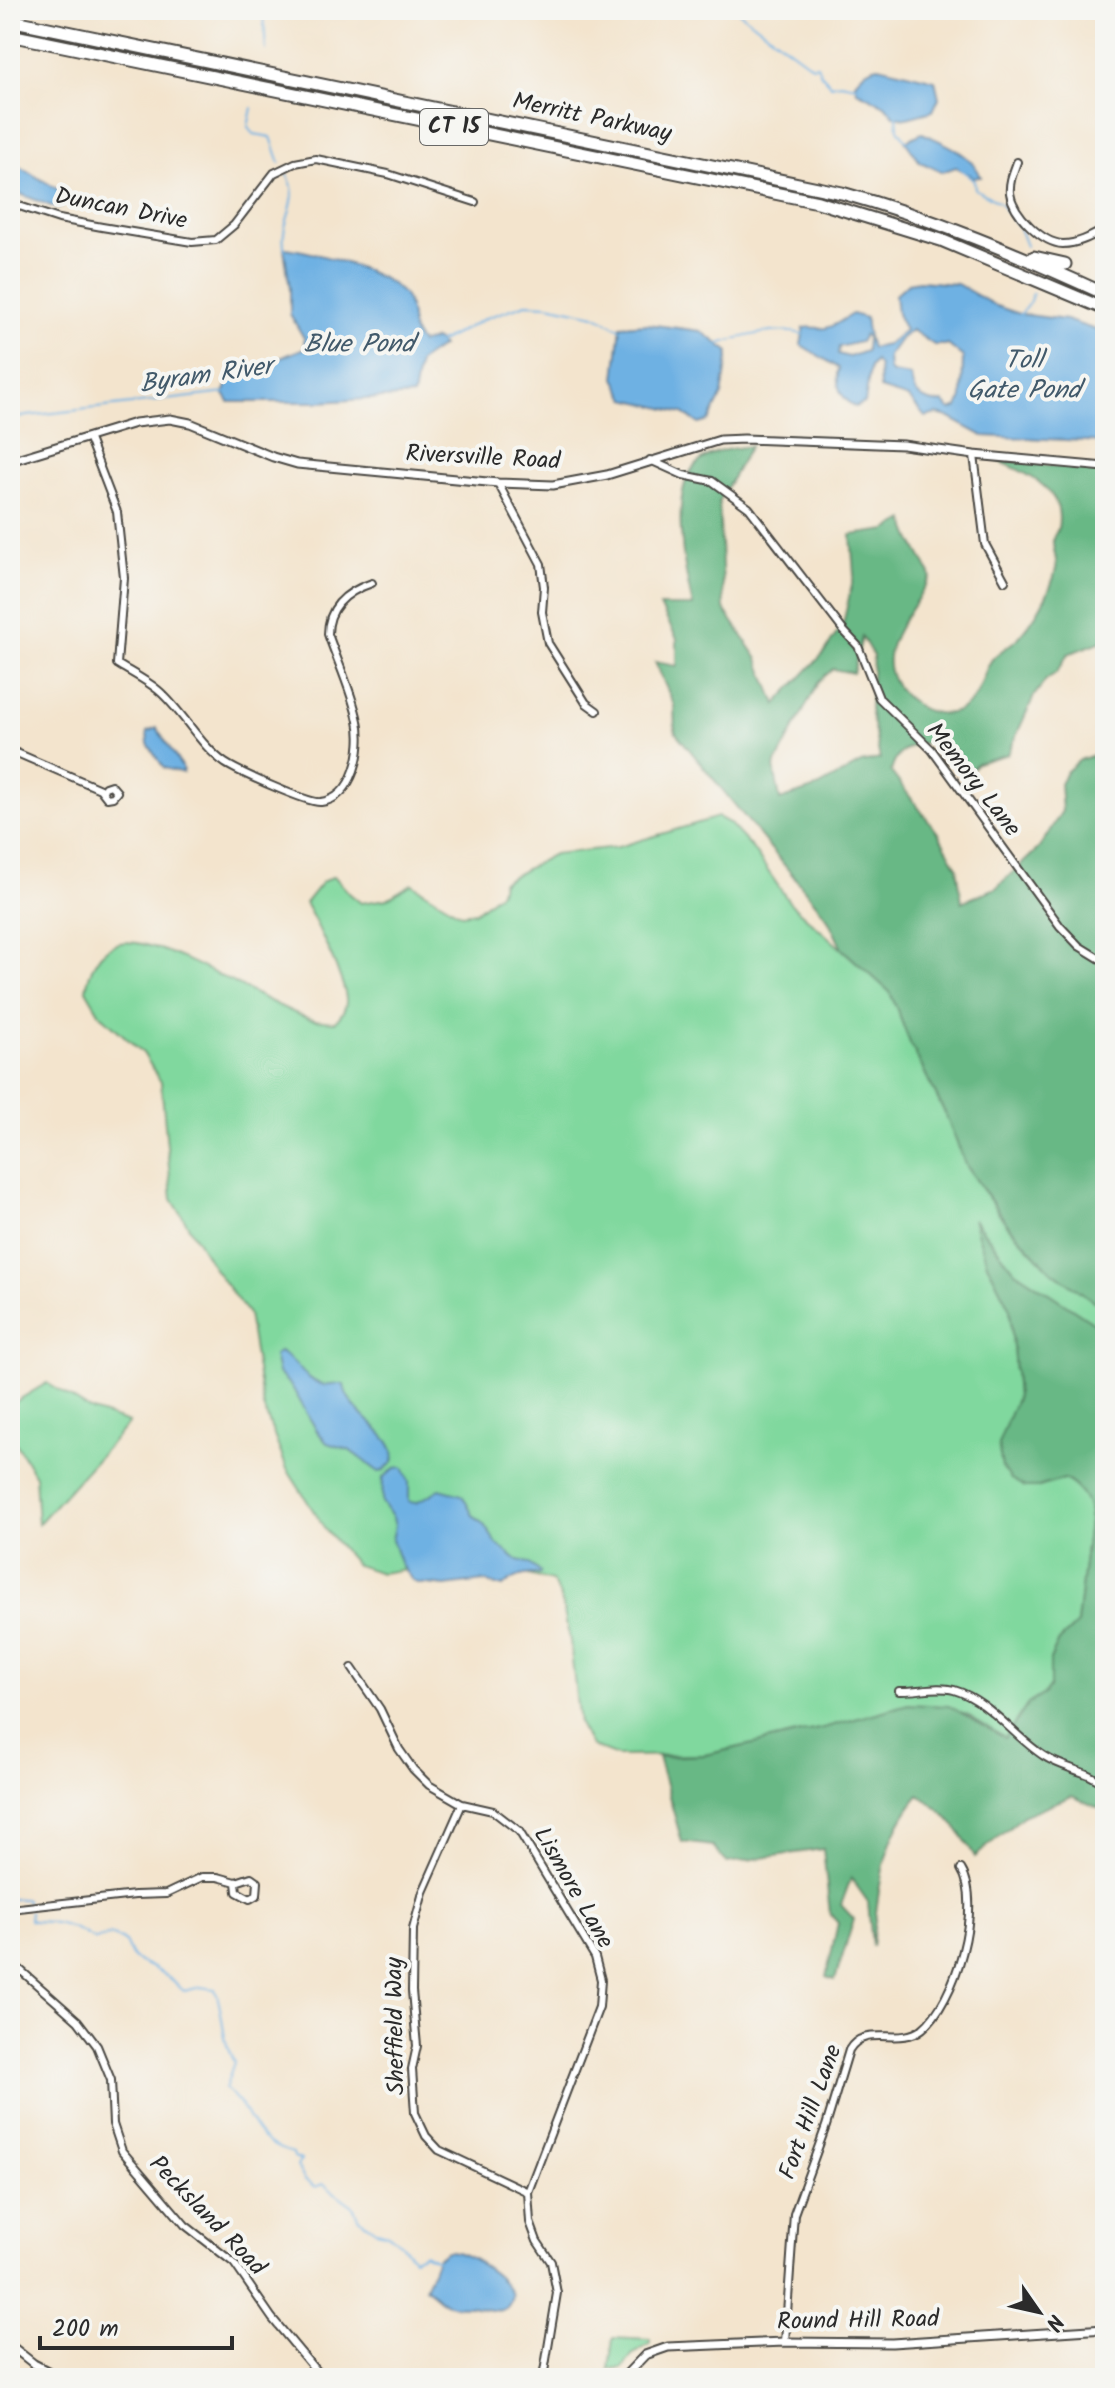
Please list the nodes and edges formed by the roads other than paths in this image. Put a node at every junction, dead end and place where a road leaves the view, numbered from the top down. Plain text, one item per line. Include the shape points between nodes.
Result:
1 (10, 20) edge
2 (10, 35) edge
3 (1017, 162) dead end
4 (475, 202) dead end
5 (10, 203) edge
6 (1105, 229) edge
7 (997, 247) junction
8 (1065, 264) dead end
9 (1105, 294) edge
10 (1105, 309) edge
11 (89, 439) junction
12 (974, 455) junction
13 (650, 460) junction
14 (10, 461) edge
15 (1105, 467) edge
16 (498, 483) junction
17 (1005, 581) dead end
18 (372, 583) dead end
19 (597, 711) dead end
20 (10, 750) edge
21 (103, 791) dead end
22 (1105, 962) edge
23 (352, 1668) dead end
24 (899, 1691) dead end
25 (1105, 1785) edge
26 (462, 1804) junction
27 (961, 1869) dead end
28 (236, 1882) dead end
29 (10, 1909) edge
30 (10, 1956) edge
31 (528, 2192) junction
32 (1105, 2329) edge
33 (785, 2342) junction
34 (10, 2345) edge
35 (61, 2378) edge
36 (322, 2378) edge
37 (543, 2378) edge
38 (623, 2378) edge

1 - 7 highway, Merritt Parkway / CT 15 via 820,187
2 - 10 highway, Merritt Parkway / CT 15 via 818,202 941,240
3 - 6 street via 1011,178 1013,203 1044,237 1076,243
4 - 5 street, Duncan Drive via 388,174 316,159 274,173 216,240 192,242 102,227
7 - 8 highway
7 - 9 highway, Merritt Parkway / CT 15
11 - 14 street, Riversville Road
11 - 16 street, Riversville Road via 135,423 170,419 297,464
11 - 18 street via 117,512 124,578 117,664 158,690 224,762 303,799 331,799 358,763 358,721 328,627 337,604
12 - 13 street, Riversville Road via 874,442 744,439 720,440
12 - 15 street, Riversville Road
12 - 17 street via 985,544
13 - 16 street, Riversville Road via 582,482
13 - 22 street, Memory Lane via 712,481 749,508 858,646 879,698 932,750 1060,926
16 - 19 street via 541,564 548,643 586,703
20 - 21 street
23 - 26 street, Lismore Lane via 413,1769
24 - 25 street via 943,1688 962,1693 1041,1754
26 - 31 street, Lismore Lane via 493,1811 519,1831 595,1957 601,1980 599,2007
26 - 31 street, Sheffield Way via 423,1892 413,1929 415,2113 439,2150
27 - 33 street, Fort Hill Lane via 970,1900 966,1935 933,2017 915,2033 864,2036 849,2050 794,2214
28 - 29 street via 202,1877 166,1894
30 - 36 street, Pecksland Road via 97,2046 111,2080 113,2124 122,2151 185,2225 234,2263
31 - 37 street, Lismore Lane via 530,2222 551,2262 557,2293
32 - 33 street, Round Hill Road via 904,2343
33 - 38 street, Round Hill Road via 656,2349 636,2361
34 - 35 street

